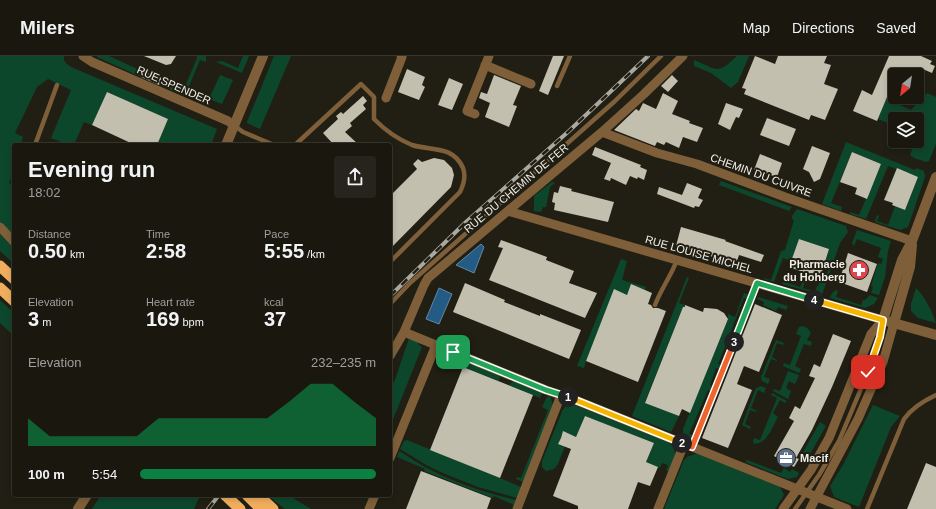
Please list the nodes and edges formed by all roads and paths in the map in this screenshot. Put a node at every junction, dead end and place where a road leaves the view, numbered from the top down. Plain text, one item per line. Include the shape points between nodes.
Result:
1 (83, 56) edge
2 (263, 56) edge
3 (401, 56) edge
4 (489, 56) edge
5 (570, 56) edge
6 (661, 56) edge
7 (683, 56) edge
8 (485, 65) junction
9 (531, 84) dead end
10 (58, 85) dead end
11 (557, 86) dead end
12 (386, 98) dead end
13 (475, 114) dead end
14 (233, 125) junction
15 (602, 132) junction
16 (36, 143) edge
17 (227, 143) edge
18 (269, 143) edge
19 (297, 143) edge
20 (936, 177) edge
21 (508, 211) junction
22 (0, 227) edge
23 (12, 240) edge
24 (912, 241) junction
25 (392, 260) edge
26 (677, 260) junction
27 (0, 266) edge
28 (12, 277) edge
29 (757, 283) junction
30 (0, 288) edge
31 (12, 299) edge
32 (392, 302) edge
33 (655, 305) dead end
34 (883, 320) junction
35 (894, 323) junction
36 (404, 332) junction
37 (880, 334) junction
38 (936, 335) edge
39 (436, 346) junction
40 (392, 353) edge
41 (561, 395) junction
42 (936, 395) edge
43 (688, 445) junction
44 (392, 453) edge
45 (803, 491) junction
46 (86, 497) edge
47 (227, 497) edge
48 (249, 497) edge
49 (260, 497) edge
50 (374, 497) edge
51 (817, 497) junction
52 (78, 509) edge
53 (240, 509) edge
54 (261, 509) edge
55 (273, 509) edge
56 (370, 509) edge
57 (517, 509) edge
58 (658, 509) edge
59 (783, 509) edge
60 (795, 509) edge
61 (810, 509) edge
62 (847, 509) edge
63 (868, 509) edge

1 - 14 street, RUE SPENDER
2 - 14 street
3 - 12 street
4 - 8 street
5 - 11 lane
6 - 32 lane via 615,101
7 - 15 street, RUE DU CHEMIN DE FER
8 - 9 street
8 - 13 street via 467,111
10 - 16 lane
14 - 17 street
14 - 18 lane
15 - 21 street, RUE DU CHEMIN DE FER
15 - 24 street, CHEMIN DU CUIVRE
19 - 25 lane via 361,84 374,97 374,119 394,136 412,144 446,152 457,158 464,170 460,192
20 - 24 street
21 - 26 street, RUE LOUISE MICHEL
21 - 36 street, RUE DU CHEMIN DE FER via 428,278
22 - 23 street
24 - 34 street via 902,260
24 - 35 street via 910,267
26 - 29 street, RUE LOUISE MICHEL
26 - 33 lane
27 - 28 highway
29 - 34 street, RUE LOUISE MICHEL
29 - 43 lane
30 - 31 highway
34 - 35 street
34 - 37 lane
34 - 45 street via 871,334 829,438
35 - 37 lane
35 - 38 street
35 - 51 street via 883,362 858,419
36 - 39 street
36 - 40 street, RUE DU CHEMIN DE FER
37 - 45 lane via 868,372 839,441 819,475
39 - 41 street
39 - 44 street
41 - 43 street
41 - 57 street
42 - 63 lane via 922,402 904,419
43 - 45 street
43 - 58 street
45 - 51 street
45 - 59 street
45 - 60 lane
46 - 52 street
47 - 53 highway
48 - 54 highway
49 - 55 highway
50 - 56 street
51 - 61 street
51 - 62 street

